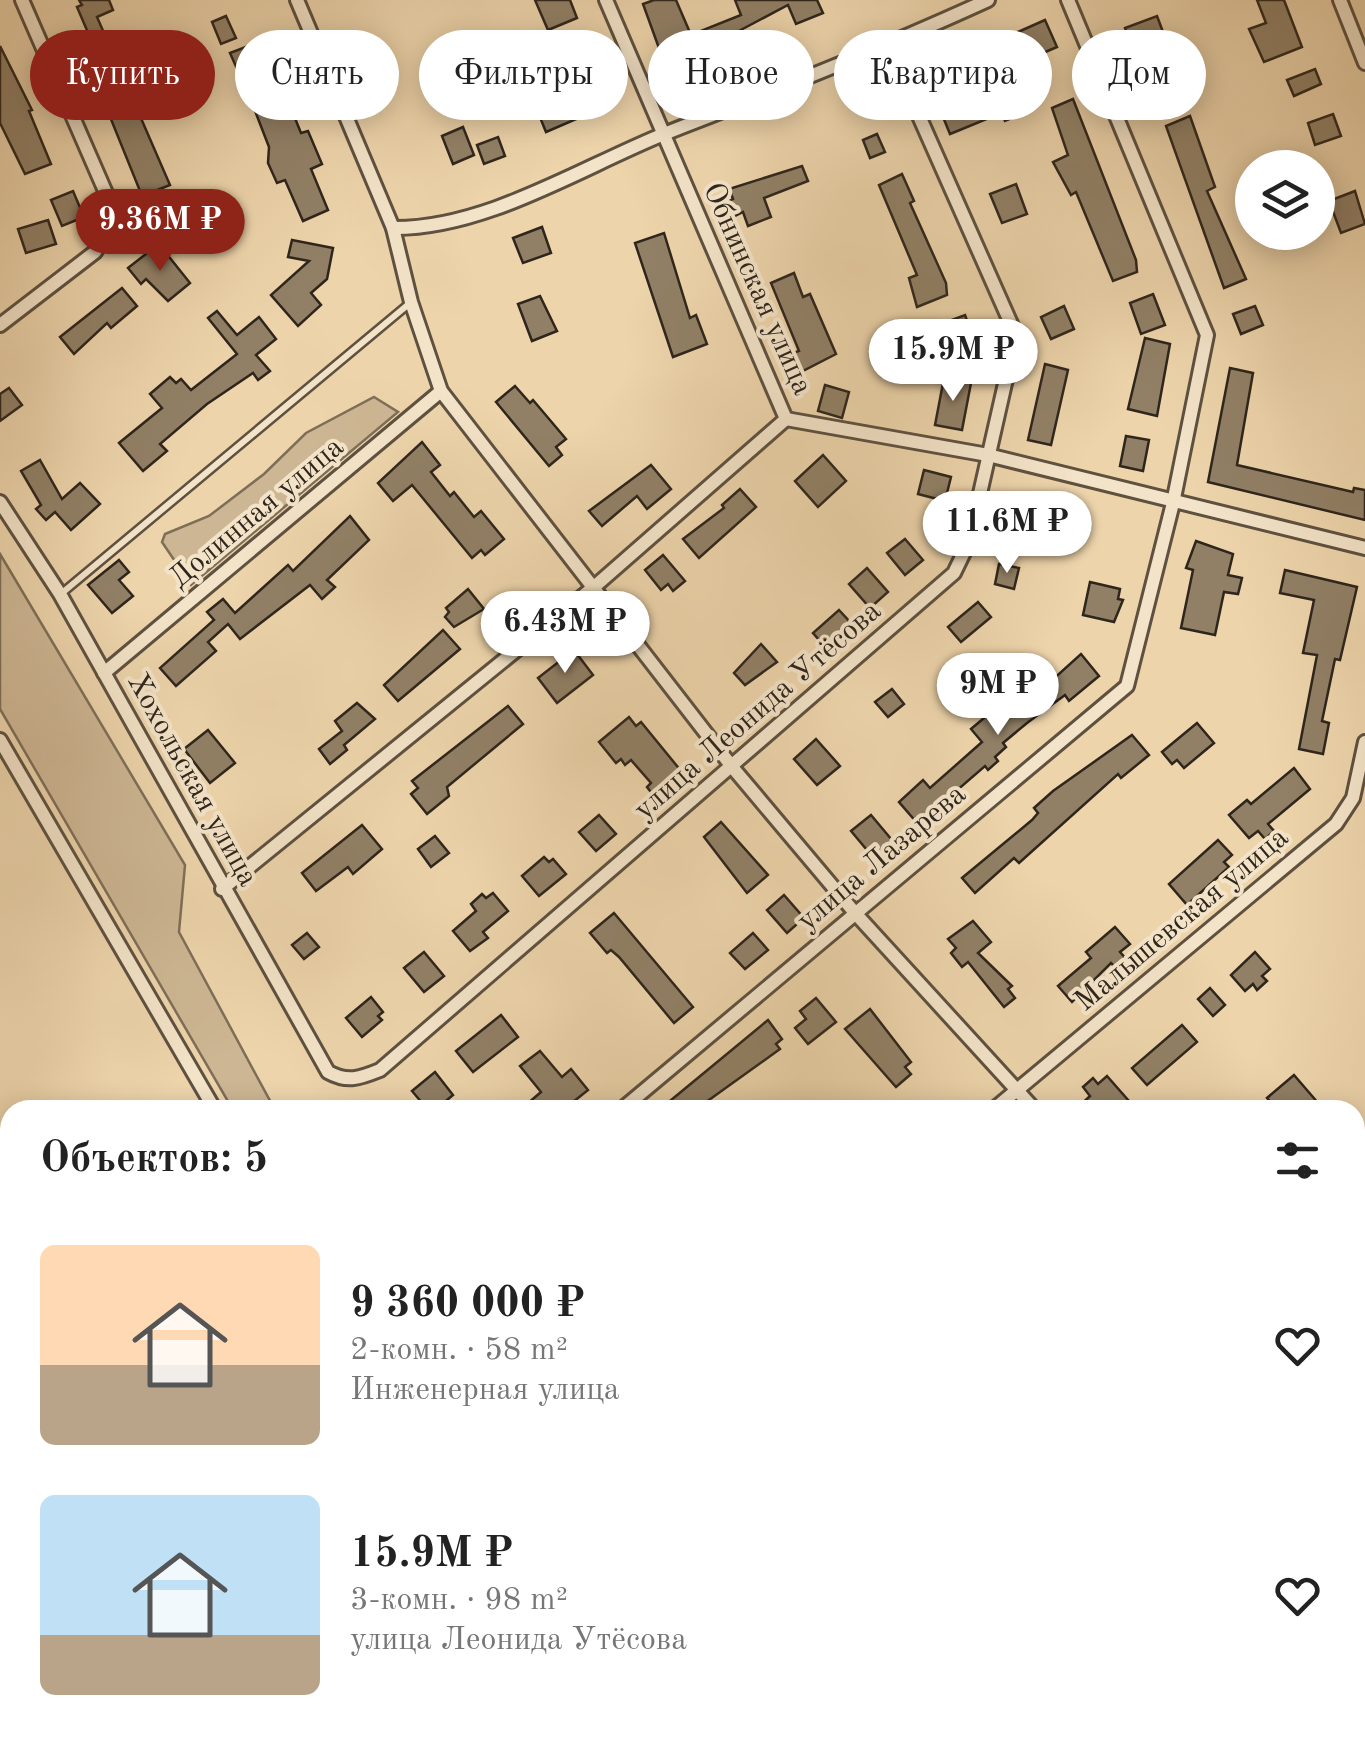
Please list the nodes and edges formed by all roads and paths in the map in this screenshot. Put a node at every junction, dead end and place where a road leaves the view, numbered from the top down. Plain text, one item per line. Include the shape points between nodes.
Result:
1 (22, 0) edge
2 (297, 0) edge
3 (606, 0) edge
4 (988, 0) edge
5 (1068, 0) edge
6 (1340, 0) edge
7 (923, 30) edge
8 (1365, 63) edge
9 (834, 67) edge
10 (921, 120) edge
11 (663, 135) junction
12 (393, 228) junction
13 (410, 302) junction
14 (0, 325) edge
15 (441, 392) junction
16 (786, 420) junction
17 (988, 454) junction
18 (0, 502) edge
19 (1173, 504) junction
20 (1365, 548) edge
21 (594, 587) junction
22 (60, 594) junction
23 (104, 673) junction
24 (0, 740) edge
25 (1365, 742) edge
26 (734, 768) junction
27 (222, 889) junction
28 (855, 913) junction
29 (341, 1080) joint
30 (1017, 1090) junction
31 (210, 1100) edge
32 (633, 1100) edge
33 (1005, 1100) edge
34 (1026, 1100) edge

1 - 14 street via 109,200 113,225 95,252
2 - 12 street
3 - 11 street, Обнинская улица
4 - 7 street
5 - 19 street, улица Лазарева via 1207,335
6 - 8 street
9 - 11 street
10 - 17 street, улица Леонида Утёсова via 1016,334
11 - 12 street via 550,186 427,228
11 - 16 street, Обнинская улица
12 - 13 street
13 - 15 street
13 - 22 lane
15 - 21 street
15 - 23 street, Долинная улица
16 - 17 street
16 - 21 street, Обнинская улица
17 - 19 street
17 - 26 street, улица Леонида Утёсова via 969,542 954,572
18 - 22 street, Хохольская улица
19 - 20 street
19 - 28 street, улица Лазарева via 1127,686
21 - 26 street
21 - 27 street, Обнинская улица
22 - 23 street, Хохольская улица
23 - 27 street, Хохольская улица
24 - 31 street
25 - 30 street, Малышевская улица via 1353,798 1336,824
26 - 28 street
26 - 29 street, улица Леонида Утёсова via 380,1070
27 - 29 street, Хохольская улица via 328,1072
28 - 30 street
28 - 32 street, улица Лазарева
30 - 33 street, Малышевская улица
30 - 34 street

